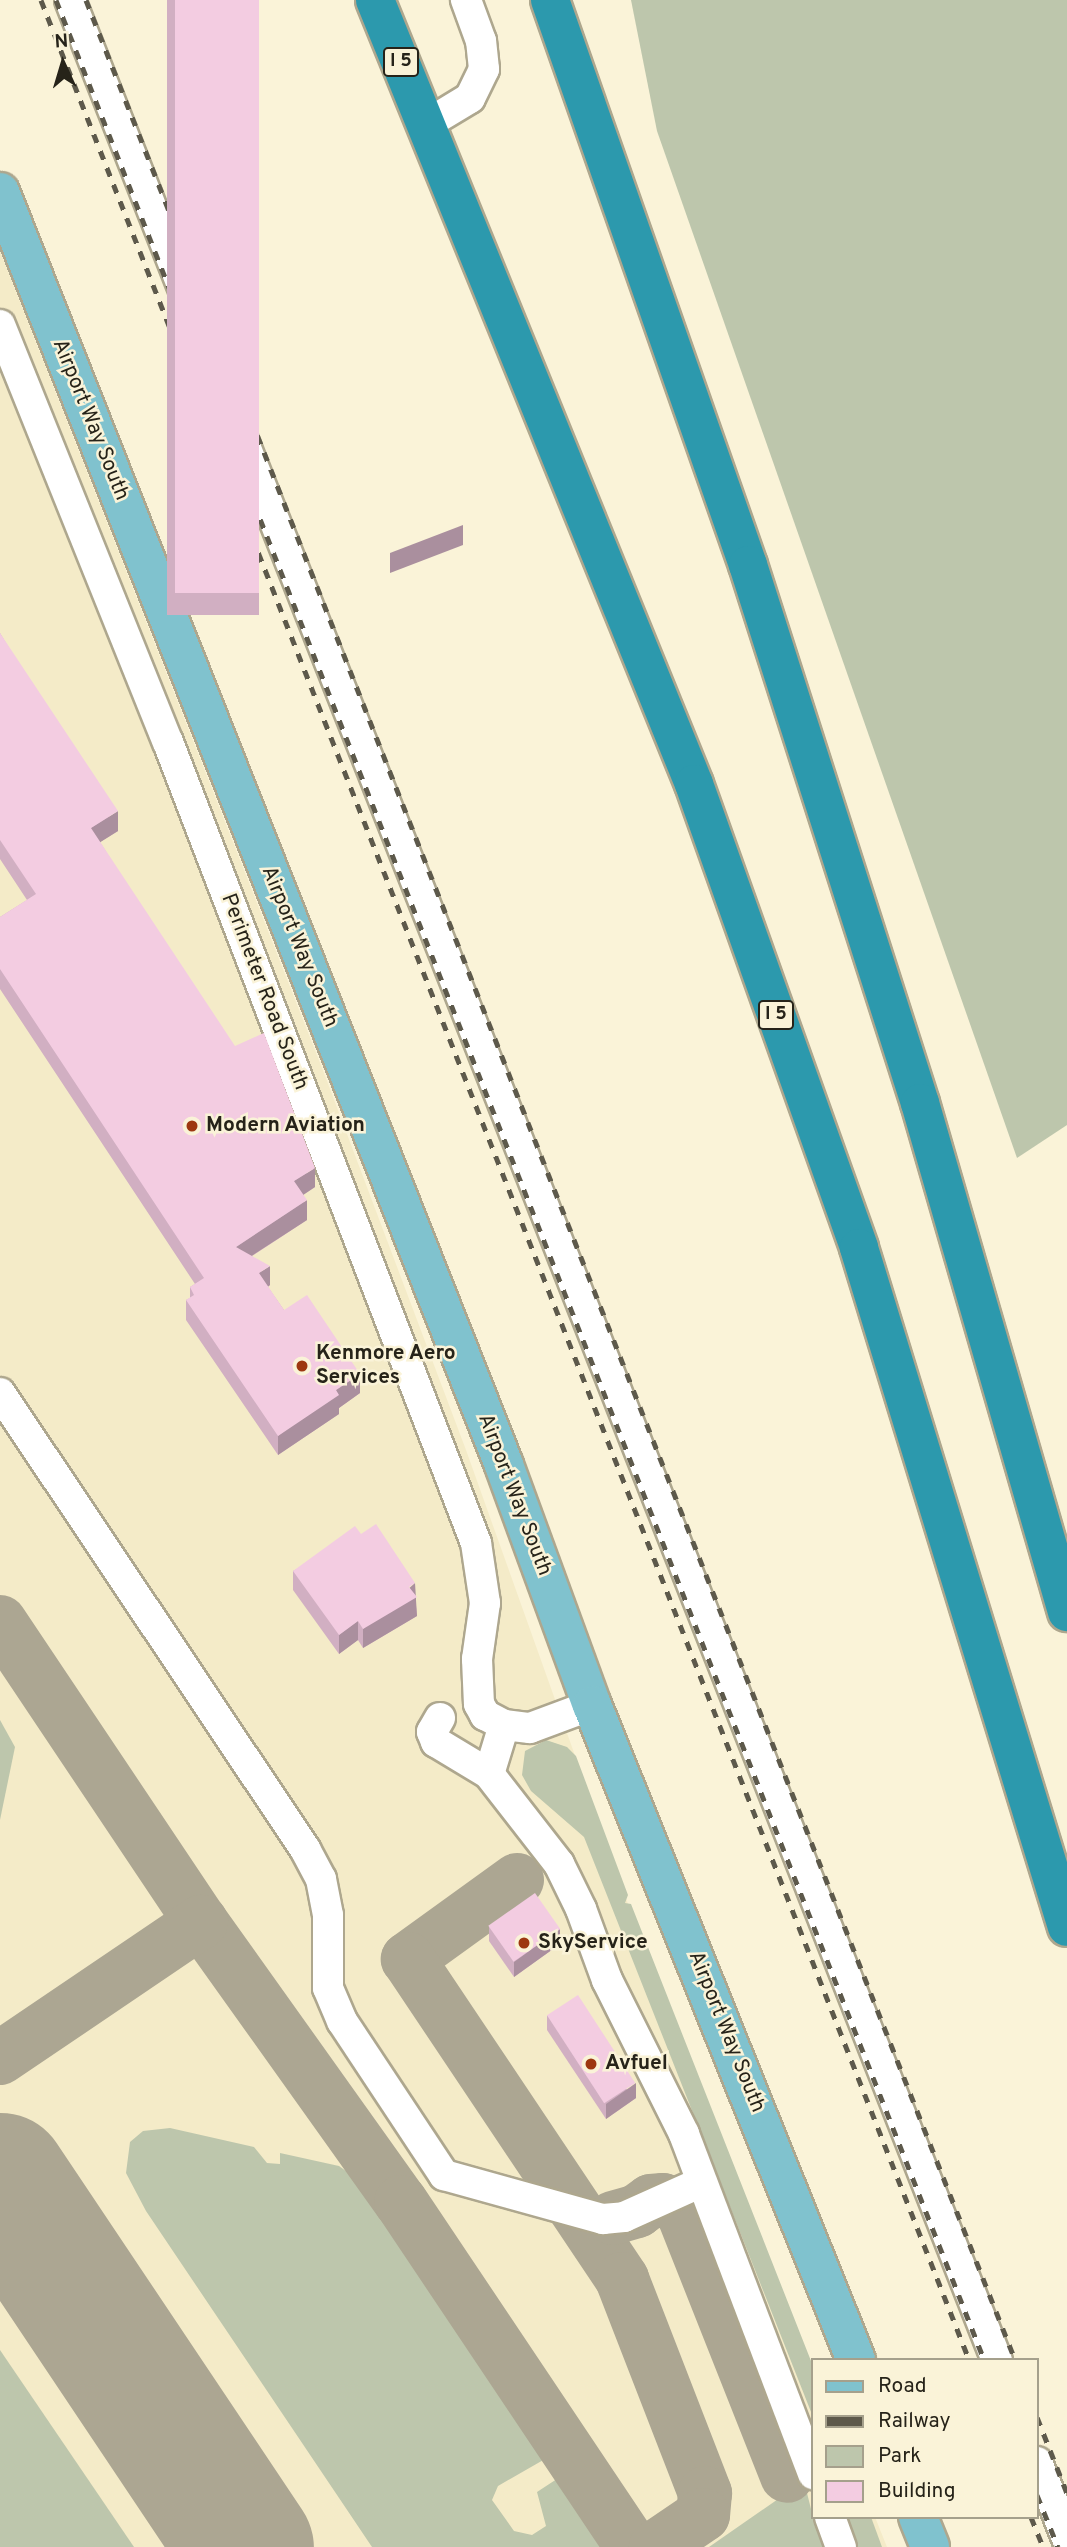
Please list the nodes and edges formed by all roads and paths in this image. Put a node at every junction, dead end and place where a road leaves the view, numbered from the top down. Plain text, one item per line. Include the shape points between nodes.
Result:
1 (70, 0) edge
2 (375, 0) edge
3 (466, 0) edge
4 (550, 0) edge
5 (426, 124) junction
6 (0, 192) edge
7 (0, 325) edge
8 (0, 1393) edge
9 (1067, 1612) edge
10 (592, 1705) junction
11 (458, 1711) junction
12 (504, 1725) junction
13 (489, 1774) junction
14 (1067, 1927) edge
15 (702, 2182) junction
16 (830, 2358) edge
17 (855, 2358) edge
18 (996, 2358) edge
19 (1039, 2467) edge
20 (811, 2469) edge
21 (831, 2519) edge
22 (893, 2519) edge
23 (919, 2519) edge
24 (1067, 2538) edge
25 (841, 2547) edge
26 (904, 2547) edge
27 (930, 2547) edge

1 - 18 lane
2 - 5 highway, I 5
3 - 5 lane via 481,41 485,69 470,98
4 - 9 highway via 748,565 919,1103
5 - 14 highway, I 5 via 694,783 850,1222
6 - 10 main road, Airport Way South via 498,1452
7 - 11 lane, Perimeter Road South via 168,742 476,1543 485,1603 477,1659
8 - 15 lane via 305,1849 321,1879 328,1915 328,1988 342,2021 444,2175 603,2219 624,2217
10 - 12 lane via 530,1728
10 - 16 main road, Airport Way South via 619,1819
10 - 17 main road, Airport Way South
11 - 12 lane via 485,1715
11 - 13 lane, Perimeter Road South via 432,1732 436,1742
12 - 13 lane
13 - 15 lane via 559,1864
15 - 20 lane
19 - 24 lane
21 - 25 lane
22 - 26 main road
23 - 27 main road

